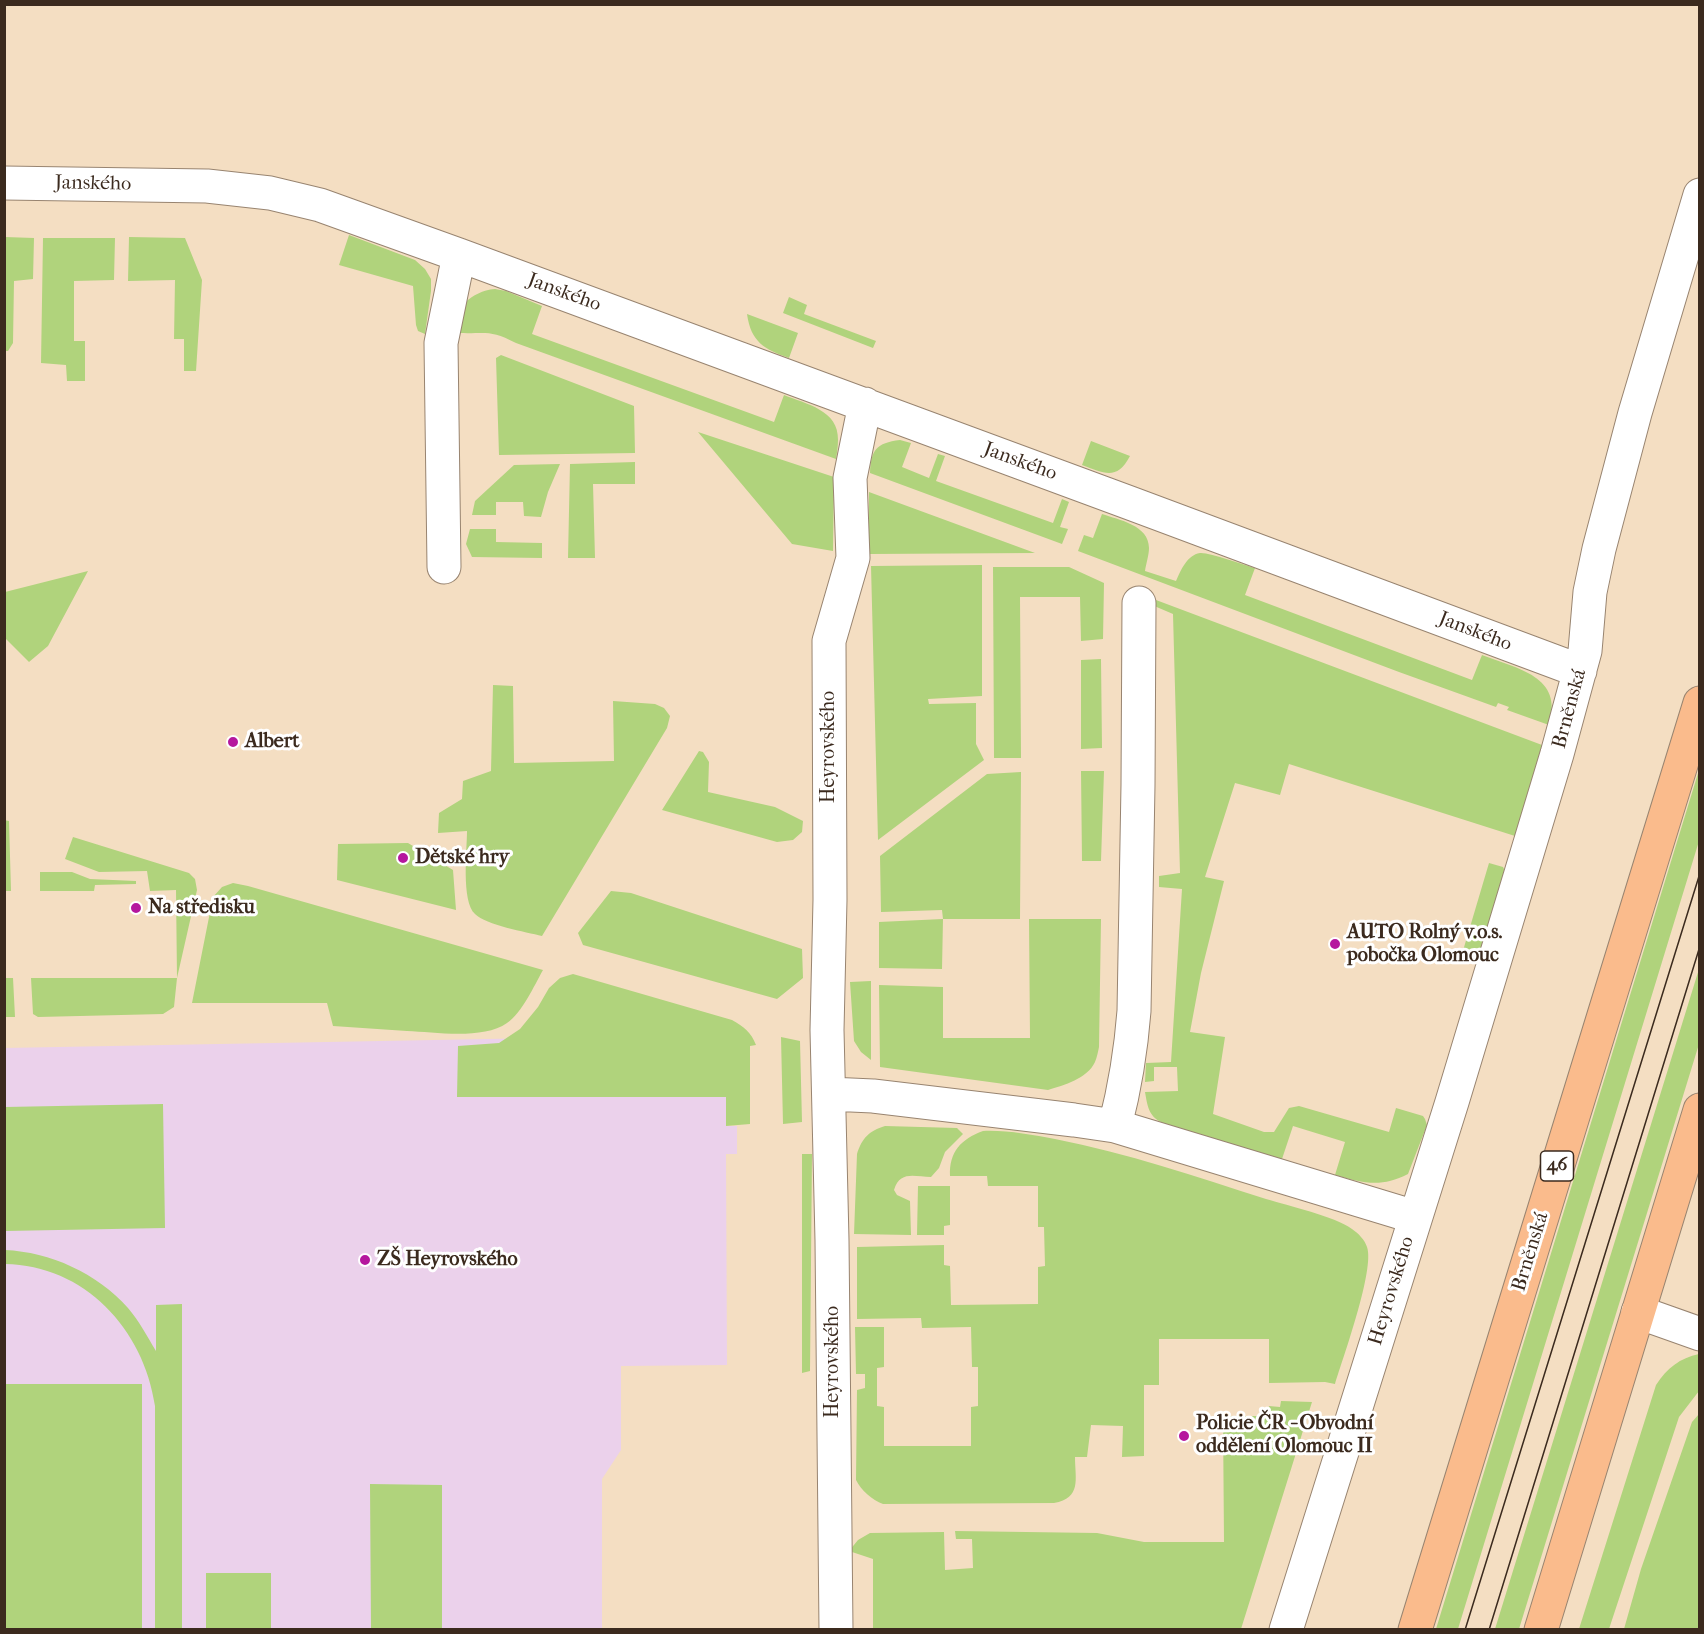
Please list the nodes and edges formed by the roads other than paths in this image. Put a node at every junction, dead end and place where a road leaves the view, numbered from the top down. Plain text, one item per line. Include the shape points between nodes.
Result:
1 (4, 183) edge
2 (1700, 195) edge
3 (459, 255) junction
4 (865, 404) junction
5 (444, 567) dead end
6 (1139, 603) dead end
7 (1580, 671) junction
8 (1700, 702) edge
9 (829, 1094) junction
10 (1700, 1110) edge
11 (1115, 1126) junction
12 (1415, 1217) junction
13 (1638, 1312) junction
14 (1700, 1334) edge
15 (836, 1629) edge
16 (1286, 1629) edge
17 (1415, 1629) edge
18 (1540, 1629) edge

1 - 3 street, Janského via 207,186 270,193 320,205
2 - 7 street, Brněnská via 1599,549
3 - 4 street, Janského
3 - 5 street via 441,343
4 - 7 street, Janského
4 - 9 street, Heyrovského via 850,477 853,558 829,641
6 - 11 street via 1134,1011 1127,1077
7 - 12 street, Brněnská
8 - 17 main road, Brněnská / 46
9 - 11 street, Heyrovského
9 - 15 street, Heyrovského
10 - 13 main road
11 - 12 street, Heyrovského
12 - 16 street, Heyrovského
13 - 14 street
13 - 18 main road

